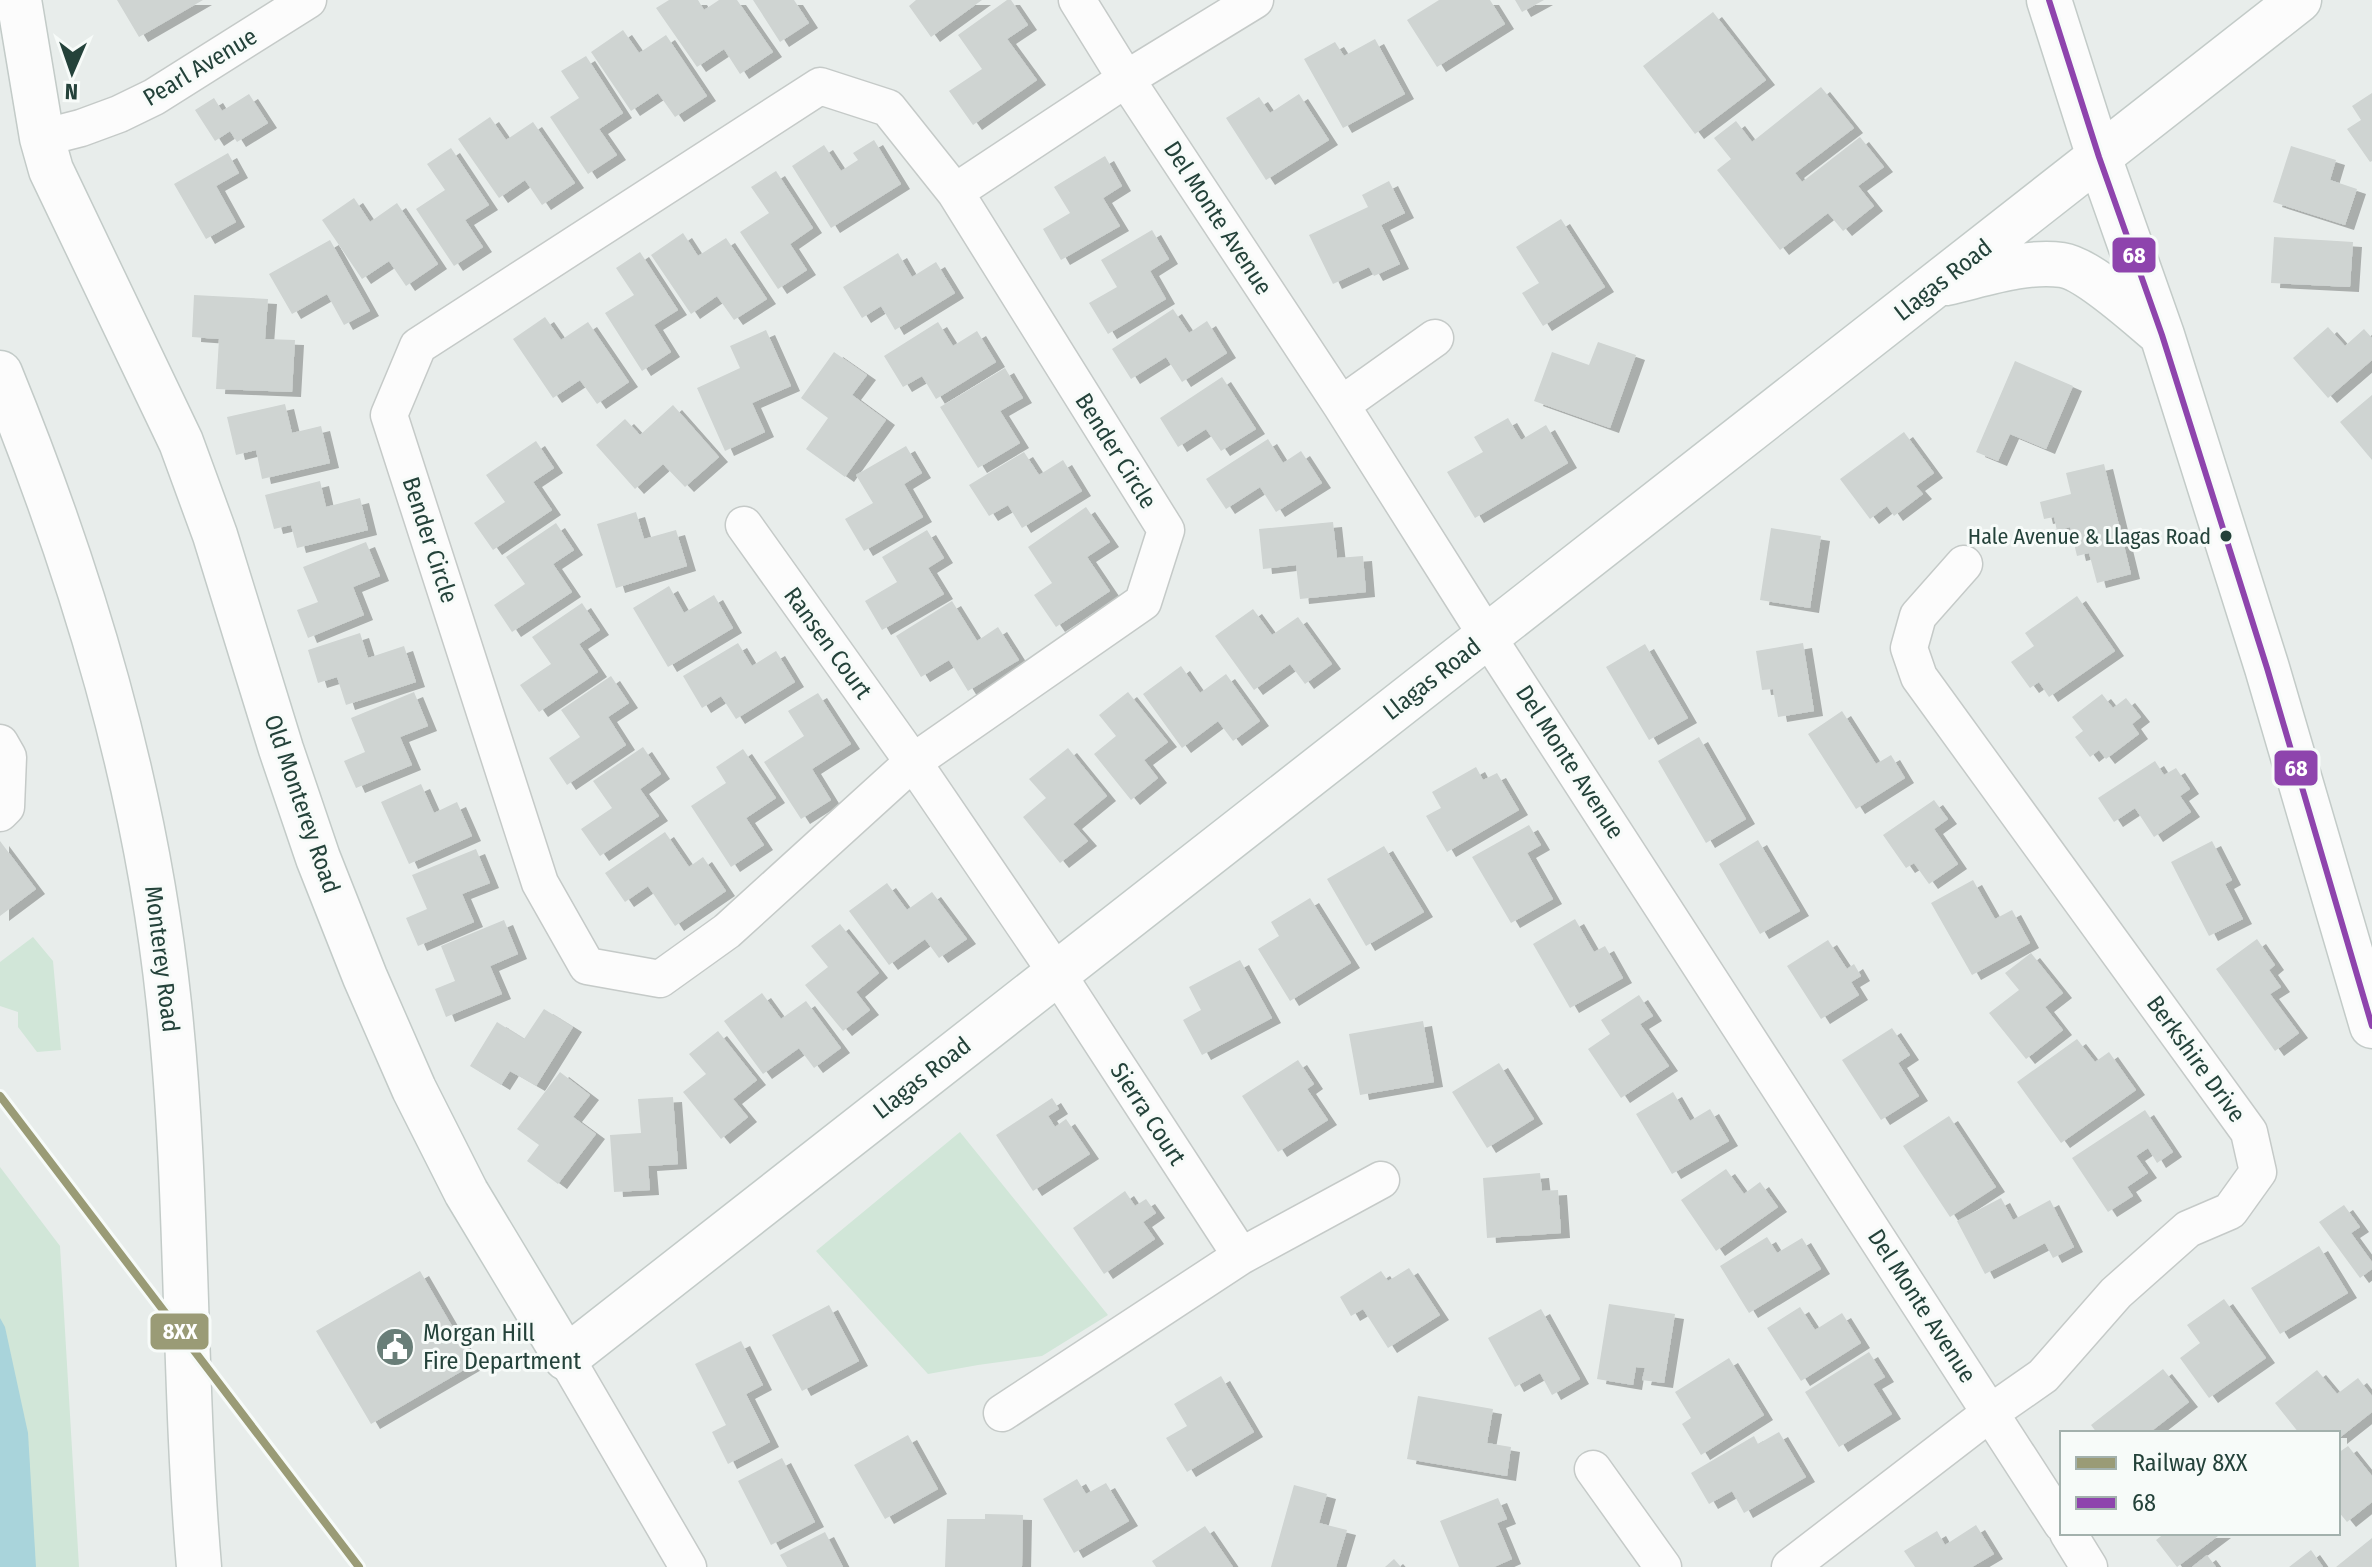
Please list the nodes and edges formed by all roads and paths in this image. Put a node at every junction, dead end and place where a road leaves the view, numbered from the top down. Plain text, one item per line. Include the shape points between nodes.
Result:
1 (19, 0) edge
2 (308, 0) edge
3 (1077, 0) edge
4 (1255, 0) edge
5 (2049, 0) edge
6 (2299, 0) edge
7 (260, 13) edge
8 (1126, 79) junction
9 (42, 138) junction
10 (2099, 157) junction
11 (955, 192) junction
12 (1936, 285) junction
13 (2162, 335) junction
14 (1435, 338) dead end
15 (0, 373) edge
16 (1341, 405) junction
17 (744, 525) dead end
18 (1964, 564) dead end
19 (1487, 636) junction
20 (0, 743) edge
21 (913, 762) junction
22 (0, 813) edge
23 (1056, 972) junction
24 (2369, 1004) edge
25 (1381, 1180) dead end
26 (1241, 1256) junction
27 (566, 1358) junction
28 (1002, 1413) dead end
29 (1990, 1413) junction
30 (1593, 1469) dead end
31 (2060, 1521) edge
32 (2069, 1535) edge
33 (199, 1567) edge
34 (688, 1567) edge
35 (1663, 1567) edge
36 (1790, 1567) edge
37 (2089, 1567) edge

1 - 9 street, Old Monterey Road
2 - 7 street, Pearl Avenue
3 - 8 street, Del Monte Avenue
4 - 8 street
5 - 10 street
6 - 10 street, Llagas Road
7 - 9 street, Pearl Avenue via 154,97 81,128
8 - 11 street
8 - 16 street, Del Monte Avenue
9 - 27 street, Old Monterey Road via 65,202 181,442 318,858 365,977 466,1192
10 - 12 street, Llagas Road
10 - 13 street
11 - 21 street, Bender Circle via 1166,530 1143,602
11 - 21 street, Bender Circle via 888,108 820,86 418,346 389,415 540,883 587,966 660,979 727,931
12 - 13 street via 2028,266 2064,265 2093,280
12 - 19 street, Llagas Road
13 - 24 street
14 - 16 street
15 - 33 street, Monterey Road via 95,638 134,790 157,909 178,1103
16 - 19 street, Del Monte Avenue
17 - 21 street, Ransen Court
18 - 29 street, Berkshire Drive via 1918,616 1909,648 1919,677 2249,1132 2258,1172 2230,1211 2188,1229 2116,1293 2043,1376
19 - 23 street, Llagas Road
19 - 29 street, Del Monte Avenue
20 - 22 street via 8,757 6,807
21 - 23 street
23 - 26 street, Sierra Court
23 - 27 street, Llagas Road
25 - 26 street
26 - 28 street
27 - 34 street, Old Monterey Road
29 - 31 street, Del Monte Avenue
29 - 36 street, Berkshire Drive
30 - 35 street
32 - 37 street

